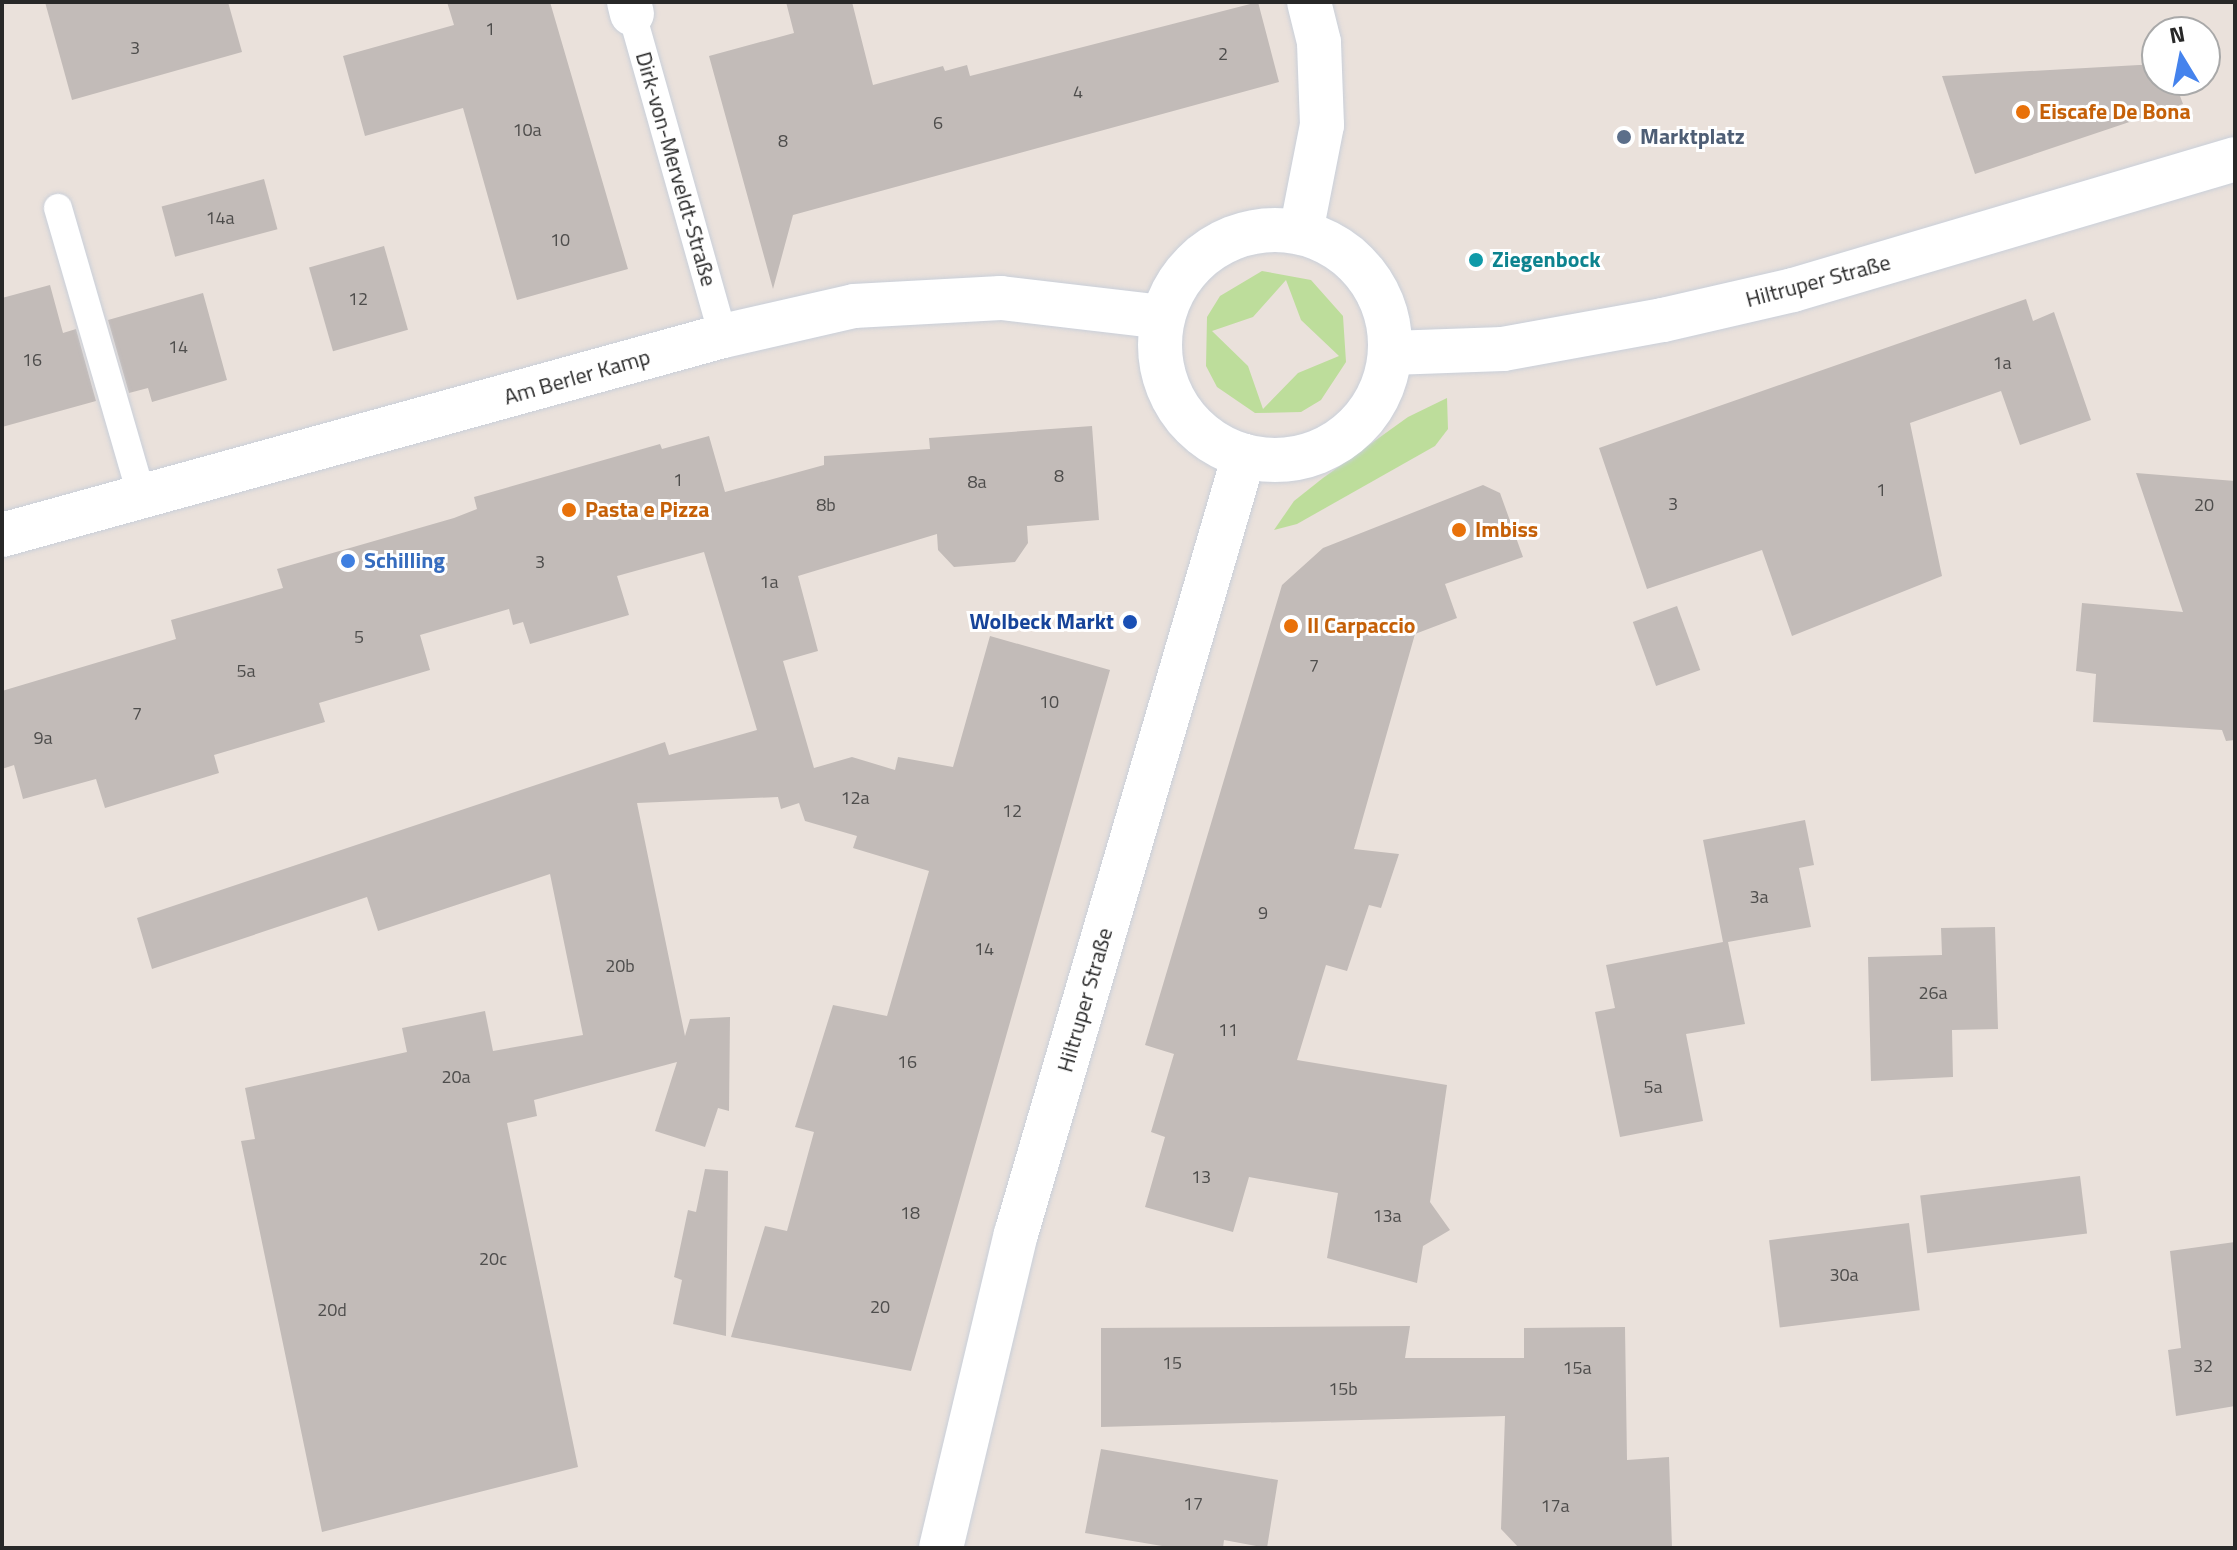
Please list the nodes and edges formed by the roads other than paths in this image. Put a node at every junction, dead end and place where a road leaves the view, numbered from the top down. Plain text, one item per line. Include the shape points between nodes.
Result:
1 (1309, 2) edge
2 (630, 8) edge
3 (2235, 159) edge
4 (58, 208) dead end
5 (1301, 232) junction
6 (1163, 317) junction
7 (723, 336) junction
8 (1391, 353) junction
9 (1244, 456) junction
10 (142, 497) junction
11 (2, 535) edge
12 (941, 1548) edge

1 - 5 street via 1319,42 1322,125
2 - 7 lane, Dirk-von-Merveldt-Straße
3 - 8 street, Hiltruper Straße via 1793,290 1503,349
4 - 10 lane
5 - 6 street via 1264,230 1229,239 1191,267
5 - 8 street via 1350,256 1370,278 1384,305
6 - 7 street, Am Berler Kamp via 1001,298 926,298 854,306
6 - 9 street via 1159,350 1166,384 1185,417 1211,442
7 - 10 street, Am Berler Kamp
8 - 9 street via 1382,391 1364,420 1336,444 1301,458
9 - 12 street, Hiltruper Straße via 1016,1234
10 - 11 street, Am Berler Kamp

